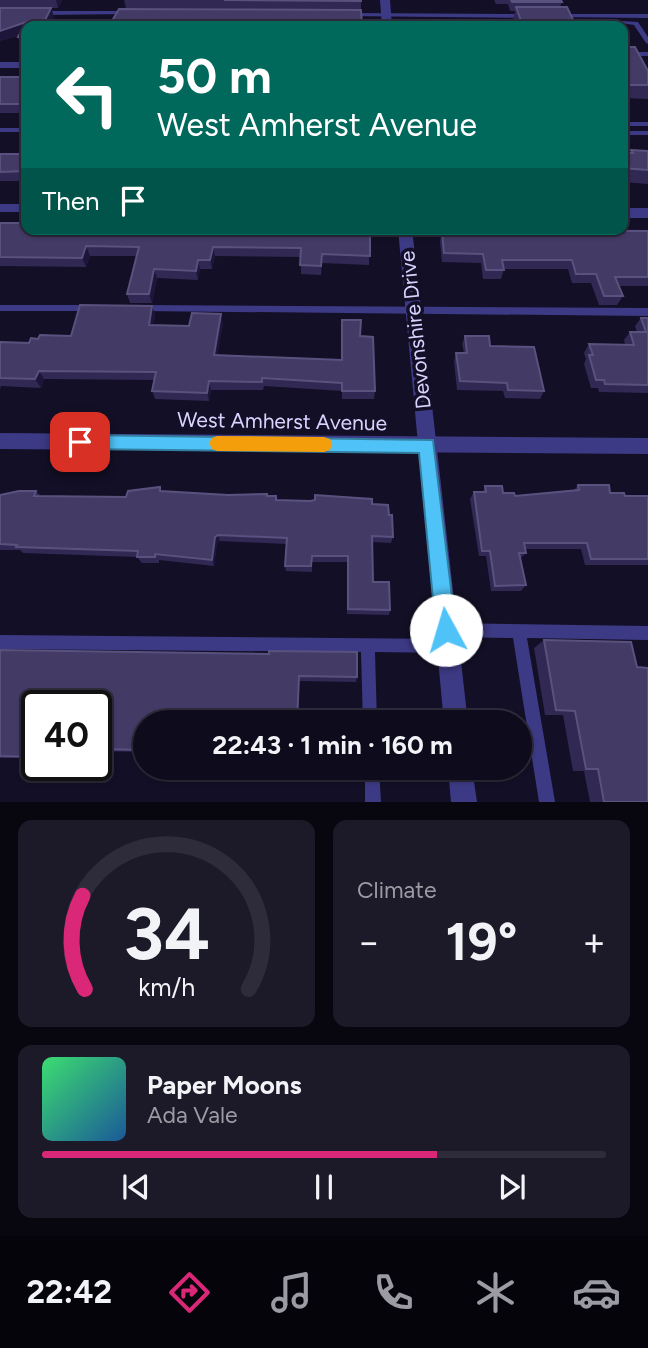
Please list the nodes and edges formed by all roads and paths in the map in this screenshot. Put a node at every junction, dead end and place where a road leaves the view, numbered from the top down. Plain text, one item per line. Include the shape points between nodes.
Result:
1 (385, 0) edge
2 (28, 13) edge
3 (138, 13) edge
4 (345, 15) edge
5 (648, 16) edge
6 (538, 18) edge
7 (387, 20) edge
8 (566, 21) edge
9 (628, 23) edge
10 (648, 42) edge
11 (628, 52) edge
12 (648, 54) edge
13 (0, 65) edge
14 (21, 65) edge
15 (628, 124) edge
16 (648, 124) edge
17 (0, 130) edge
18 (21, 130) edge
19 (628, 132) edge
20 (648, 133) edge
21 (0, 208) edge
22 (21, 208) edge
23 (628, 213) edge
24 (648, 213) edge
25 (406, 235) edge
26 (0, 308) edge
27 (110, 308) edge
28 (124, 308) edge
29 (413, 310) junction
30 (648, 312) edge
31 (0, 442) edge
32 (427, 445) junction
33 (648, 446) edge
34 (519, 632) junction
35 (648, 633) edge
36 (447, 638) junction
37 (0, 642) edge
38 (368, 646) junction
39 (370, 710) edge
40 (455, 710) edge
41 (372, 780) edge
42 (461, 780) edge
43 (373, 802) edge
44 (464, 802) edge
45 (548, 802) edge

1 - 7 street
2 - 3 lane
4 - 7 lane
5 - 8 lane via 552,18
6 - 7 lane
9 - 10 lane via 636,23
11 - 12 lane
13 - 14 street
15 - 16 lane
17 - 18 lane
19 - 20 lane
21 - 22 street
23 - 24 street
25 - 29 street, Devonshire Drive
26 - 27 lane
28 - 29 lane
29 - 30 lane
29 - 32 street, Devonshire Drive
31 - 32 street, West Amherst Avenue
32 - 33 street, West Amherst Avenue
32 - 36 street, Devonshire Drive
34 - 35 lane
34 - 36 lane
34 - 45 lane
36 - 38 lane
36 - 40 street, Devonshire Drive
37 - 38 lane
38 - 39 lane
41 - 43 lane
42 - 44 street

